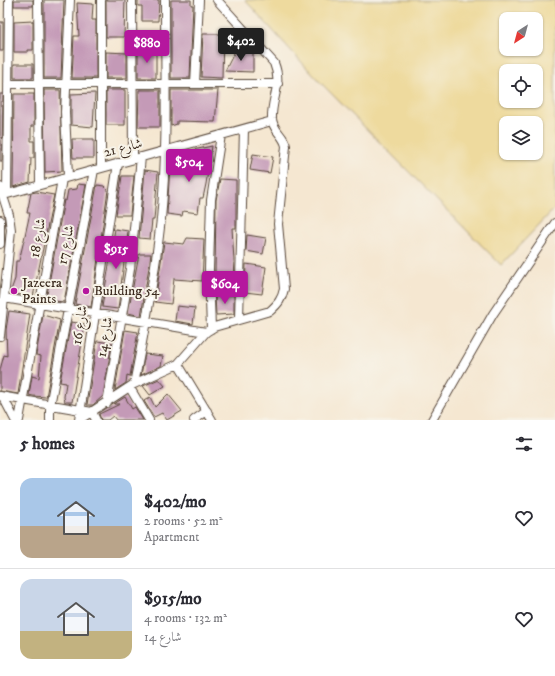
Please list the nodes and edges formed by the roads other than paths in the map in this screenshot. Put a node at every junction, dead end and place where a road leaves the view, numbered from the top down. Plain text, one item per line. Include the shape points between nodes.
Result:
1 (9, 0) edge
2 (38, 0) edge
3 (70, 0) edge
4 (101, 0) edge
5 (132, 0) edge
6 (165, 0) edge
7 (199, 0) edge
8 (217, 0) edge
9 (8, 84) junction
10 (39, 84) junction
11 (101, 84) junction
12 (132, 84) junction
13 (165, 84) junction
14 (194, 84) junction
15 (278, 84) junction
16 (67, 85) junction
17 (272, 121) junction
18 (244, 129) junction
19 (221, 135) junction
20 (164, 151) junction
21 (137, 158) junction
22 (118, 163) junction
23 (97, 168) junction
24 (65, 177) junction
25 (40, 184) junction
26 (0, 187) edge
27 (5, 195) junction
28 (0, 220) edge
29 (555, 223) edge
30 (0, 244) edge
31 (9, 258) junction
32 (0, 261) edge
33 (4, 298) junction
34 (40, 304) junction
35 (67, 310) junction
36 (95, 313) junction
37 (121, 318) junction
38 (239, 319) junction
39 (146, 322) junction
40 (209, 330) junction
41 (0, 336) edge
42 (178, 364) junction
43 (132, 386) junction
44 (1, 397) edge
45 (22, 401) junction
46 (107, 403) junction
47 (50, 406) junction
48 (81, 410) junction
49 (207, 411) junction
50 (92, 412) junction
51 (15, 420) edge
52 (19, 420) edge
53 (50, 420) edge
54 (79, 420) edge
55 (96, 420) edge
56 (149, 420) edge
57 (194, 420) edge
58 (212, 420) edge
59 (432, 420) edge

1 - 9 street
2 - 10 street
3 - 16 street, شارع 18
4 - 11 street, شارع 17
5 - 12 street, شارع 14
6 - 13 street
7 - 14 street
8 - 15 street via 274,63 278,72
9 - 10 street
9 - 27 street
10 - 16 street
10 - 25 street
11 - 12 street
11 - 16 street
11 - 23 street, شارع 17
12 - 13 street
12 - 21 street, شارع 14
13 - 14 street
13 - 20 street
14 - 15 street
15 - 17 street
16 - 24 street, شارع 18
17 - 18 street, شارع 21
17 - 38 street via 286,146 278,224 284,289 280,301 270,311
18 - 19 street, شارع 21
18 - 38 street
19 - 20 street, شارع 21
19 - 40 street via 211,200
20 - 21 street, شارع 21
20 - 39 street via 161,218
21 - 22 street, شارع 21
21 - 37 street, شارع 14 via 130,268
22 - 23 street, شارع 21
22 - 36 street, شارع 16
23 - 24 street, شارع 21
23 - 35 street, شارع 17
24 - 25 street, شارع 21
24 - 34 street, شارع 18
25 - 27 street, شارع 21
26 - 27 street
27 - 31 street via 11,230
28 - 30 street
29 - 59 street via 493,314
31 - 32 street
31 - 33 street
33 - 34 street
33 - 41 street
34 - 35 street
34 - 45 street, شارع 18
35 - 36 street
35 - 47 street, شارع 17
36 - 37 street
36 - 48 street, شارع 16
37 - 39 street
37 - 46 street, شارع 14
38 - 40 street
39 - 40 street
39 - 43 street
40 - 42 street
42 - 43 street
42 - 49 street
43 - 46 street
43 - 56 street
44 - 45 street
44 - 51 street
45 - 47 street
45 - 52 street, شارع 18
46 - 50 street
47 - 48 street
47 - 53 street, شارع 17
48 - 50 street
48 - 54 street, شارع 16
49 - 57 street
49 - 58 street
50 - 54 street
50 - 55 street

